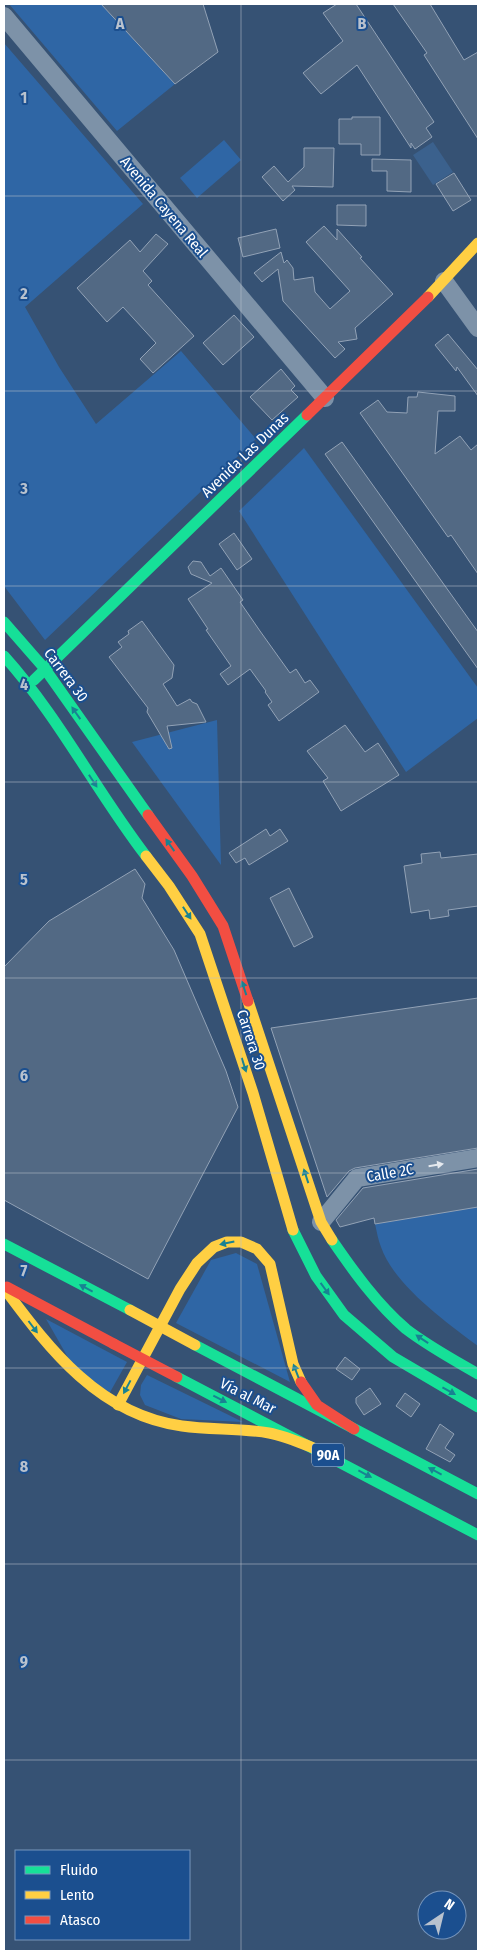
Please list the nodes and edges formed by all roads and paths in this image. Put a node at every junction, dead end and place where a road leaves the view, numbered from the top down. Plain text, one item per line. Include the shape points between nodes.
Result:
1 (4, 16) edge
2 (478, 243) edge
3 (444, 282) junction
4 (478, 328) edge
5 (325, 398) junction
6 (4, 622) edge
7 (4, 656) edge
8 (46, 669) junction
9 (29, 684) junction
10 (478, 1158) edge
11 (321, 1222) junction
12 (4, 1244) edge
13 (4, 1286) edge
14 (478, 1374) edge
15 (118, 1405) junction
16 (478, 1407) edge
17 (354, 1429) junction
18 (316, 1449) junction
19 (478, 1494) edge
20 (478, 1535) edge

1 - 5 street, Avenida Cayena Real
2 - 3 main road, Avenida Las Dunas
3 - 4 street
3 - 5 main road, Avenida Las Dunas
5 - 8 main road, Avenida Las Dunas
6 - 8 main road, Carrera 30
7 - 9 main road, Carrera 30
8 - 9 main road, Avenida Las Dunas
11 -> 8 main road, Carrera 30 via 223,926 192,876
9 -> 16 main road, Carrera 30 via 200,934 253,1093 294,1235 316,1276 344,1315 393,1357
11 -> 10 street, Calle 2C via 357,1178
14 -> 11 main road, Carrera 30 via 409,1330 386,1310 365,1286
17 -> 12 main road, Vía al Mar / 90A, bridge
13 -> 15 main road via 67,1368 93,1390
13 -> 18 main road, Vía al Mar / 90A, bridge
17 -> 15 main road via 318,1405 300,1380 293,1364 270,1264 257,1249 241,1242 226,1242 214,1247 197,1263 180,1288
15 - 18 main road via 173,1425 264,1432
19 -> 17 main road, Vía al Mar / 90A
18 -> 20 main road, Vía al Mar / 90A

